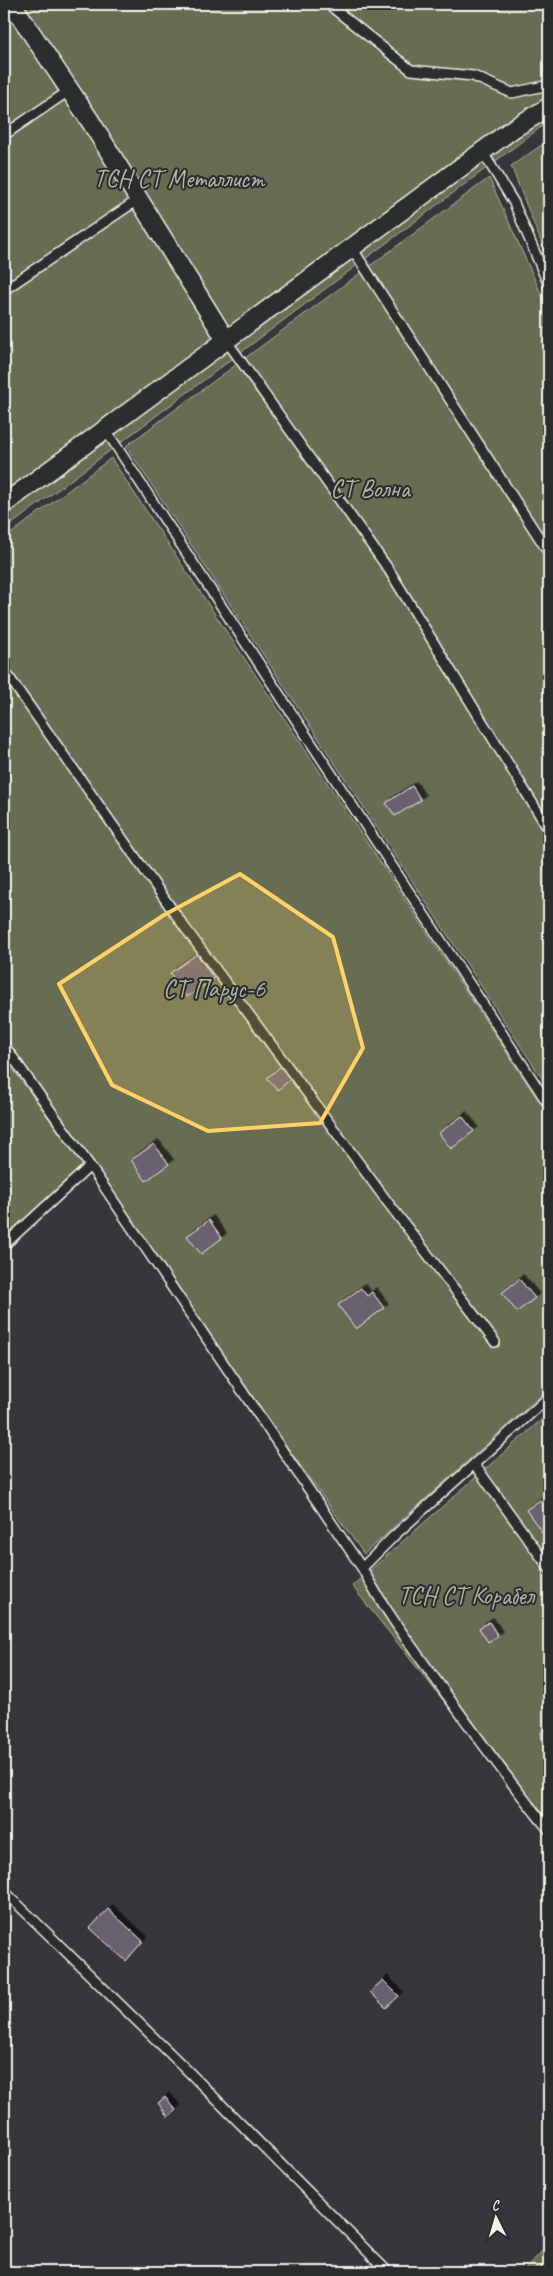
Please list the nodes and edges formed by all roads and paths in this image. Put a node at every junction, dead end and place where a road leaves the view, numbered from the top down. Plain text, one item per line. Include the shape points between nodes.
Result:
1 (12, 4) edge
2 (328, 4) edge
3 (549, 85) edge
4 (70, 90) junction
5 (549, 107) edge
6 (4, 135) edge
7 (482, 152) junction
8 (139, 199) junction
9 (352, 248) junction
10 (549, 286) edge
11 (4, 290) edge
12 (226, 340) junction
13 (105, 430) junction
14 (4, 504) edge
15 (549, 553) edge
16 (4, 670) edge
17 (549, 830) edge
18 (4, 1045) edge
19 (549, 1105) edge
20 (90, 1166) junction
21 (4, 1245) edge
22 (495, 1342) dead end
23 (549, 1397) edge
24 (474, 1464) junction
25 (362, 1568) junction
26 (549, 1568) edge
27 (549, 1830) edge
28 (4, 1891) edge
29 (549, 2268) edge
30 (388, 2272) edge
31 (544, 2272) edge

1 - 4 street
2 - 3 lane via 411,70 473,76 512,93
4 - 6 lane
4 - 8 street
5 - 7 street
7 - 9 street
7 - 10 lane via 514,203
8 - 11 lane
8 - 12 street
9 - 12 street
9 - 15 lane
12 - 13 street
12 - 17 lane via 389,570
13 - 14 street
13 - 19 lane
16 - 22 lane via 183,925
18 - 20 lane
20 - 21 lane
20 - 25 lane
23 - 24 lane
24 - 25 lane
24 - 26 lane
25 - 27 lane via 375,1594 418,1655 506,1778
28 - 30 lane
29 - 31 lane

